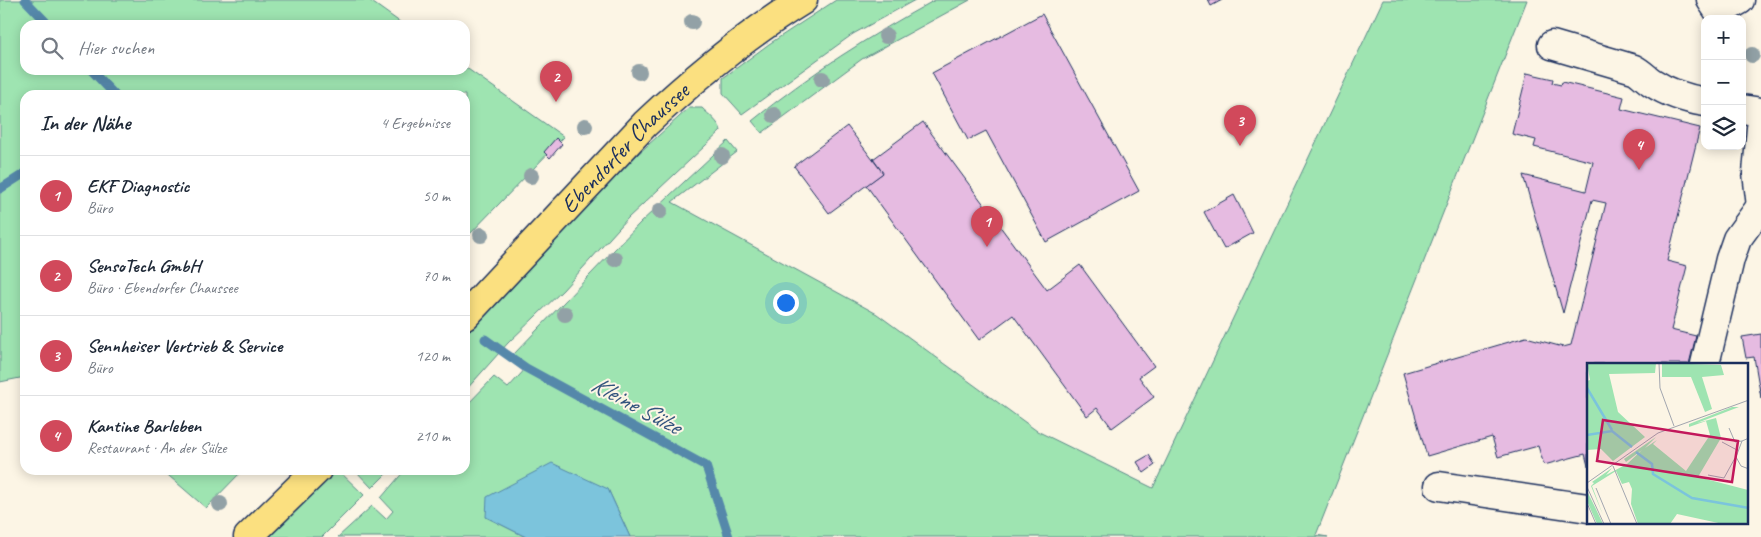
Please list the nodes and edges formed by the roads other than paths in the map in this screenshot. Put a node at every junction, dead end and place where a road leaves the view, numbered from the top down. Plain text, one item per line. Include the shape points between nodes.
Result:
1 (803, 0) edge
2 (1711, 0) edge
3 (1740, 0) edge
4 (1552, 45) dead end
5 (1701, 101) edge
6 (1746, 110) edge
7 (1761, 112) edge
8 (1761, 128) edge
9 (1761, 206) edge
10 (470, 311) edge
11 (1705, 363) edge
12 (312, 475) edge
13 (1439, 486) dead end
14 (1587, 508) edge
15 (248, 537) edge

1 - 10 main road, Ebendorfer Chaussee via 723,56 663,108
2 - 3 street via 1719,12
4 - 5 street via 1634,69 1664,89
6 - 7 street
8 - 9 street via 1757,174
9 - 11 street via 1738,239 1730,259
12 - 15 main road
13 - 14 street

